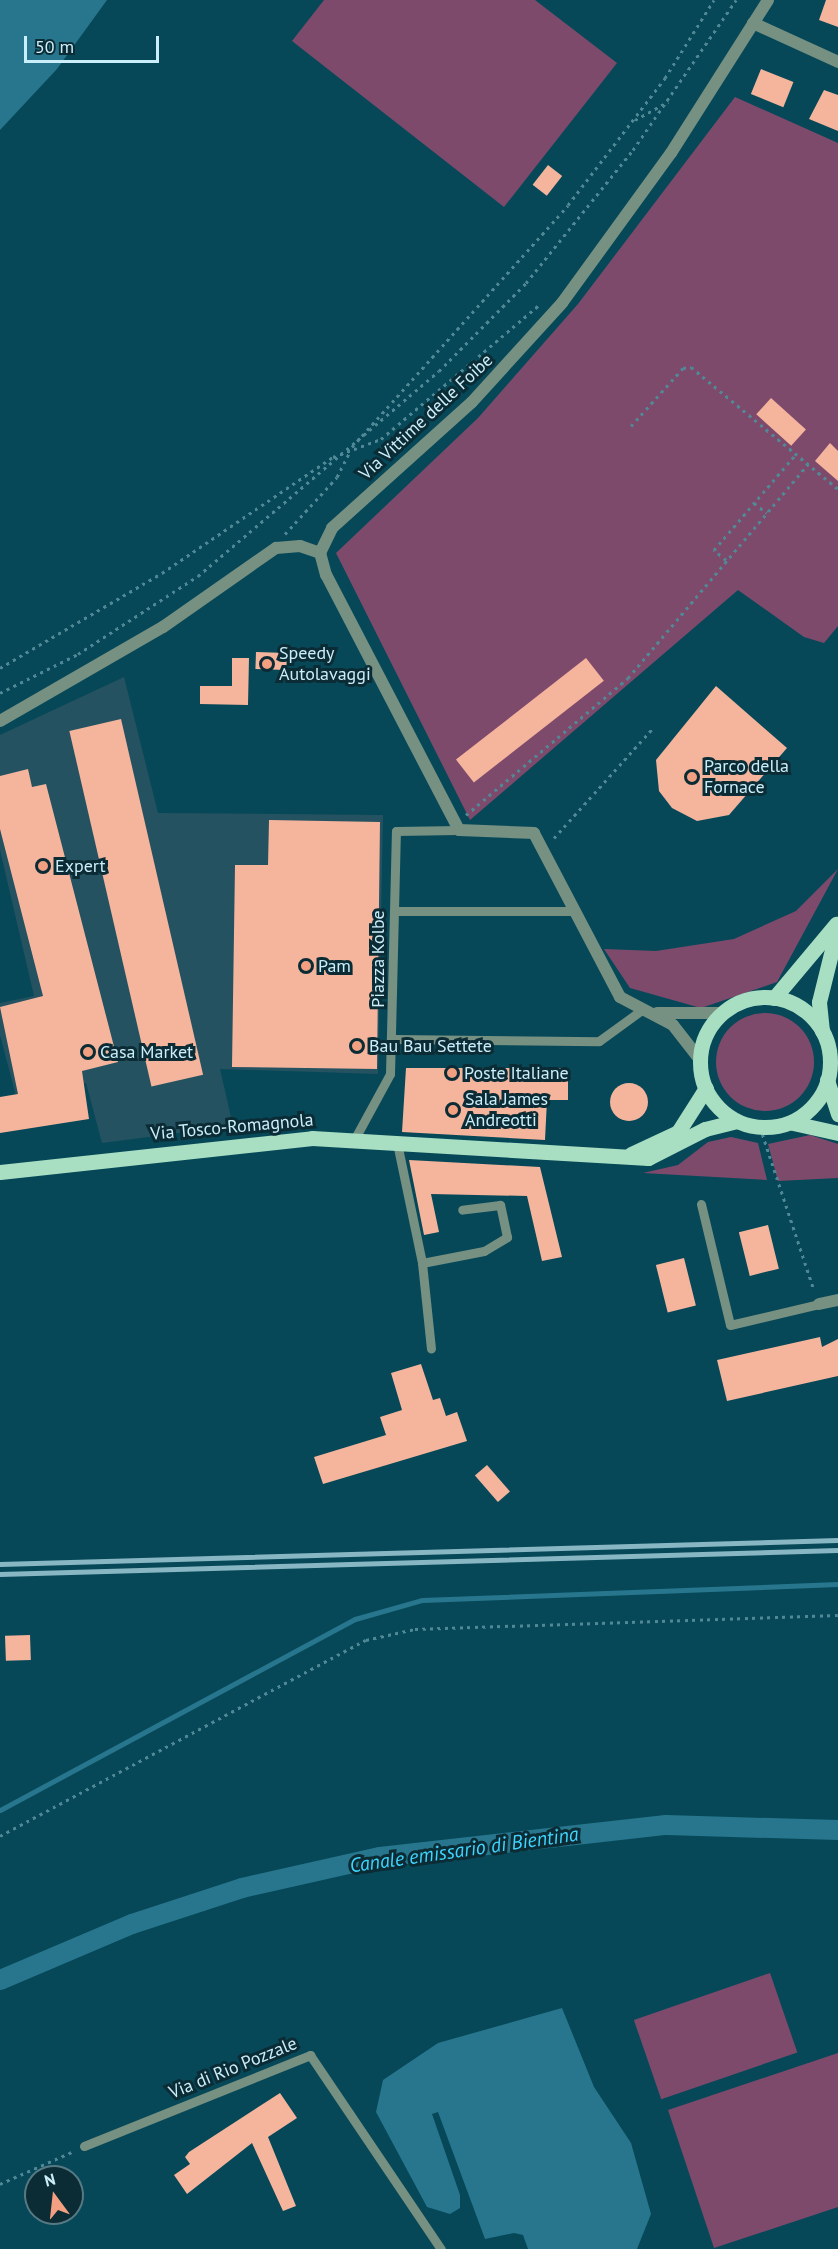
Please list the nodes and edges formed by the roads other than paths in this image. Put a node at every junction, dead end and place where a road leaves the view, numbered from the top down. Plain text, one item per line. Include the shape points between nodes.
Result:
1 (768, 0) edge
2 (753, 23) junction
3 (838, 62) edge
4 (320, 553) junction
5 (0, 721) edge
6 (457, 827) junction
7 (396, 911) junction
8 (573, 911) junction
9 (838, 923) edge
10 (774, 998) junction
11 (648, 1011) junction
12 (720, 1013) junction
13 (823, 1034) junction
14 (394, 1039) junction
15 (701, 1061) junction
16 (827, 1080) junction
17 (706, 1088) junction
18 (838, 1114) edge
19 (736, 1121) junction
20 (790, 1123) junction
21 (838, 1133) edge
22 (354, 1140) junction
23 (397, 1143) junction
24 (622, 1156) junction
25 (5, 1173) edge
26 (701, 1204) dead end
27 (462, 1210) dead end
28 (422, 1263) junction
29 (838, 1300) edge
30 (819, 1304) joint
31 (430, 1349) dead end
32 (84, 2146) road end
33 (441, 2249) edge

1 - 2 street, Via Vittime delle Foibe
2 - 3 street
2 - 4 street, Via Vittime delle Foibe via 671,153 562,303 472,402 332,528
4 - 5 street via 300,546 276,548 163,627
4 - 6 street
6 - 7 lane, Piazza Kolbe via 396,831
6 - 8 street, Piazza Kolbe via 534,833
7 - 8 lane
7 - 14 lane, Piazza Kolbe
8 - 11 street, Piazza Kolbe via 620,997
9 - 10 main road
9 - 13 main road via 819,1002
10 - 12 main road via 748,1000
10 - 13 main road via 798,1007
11 - 12 street
11 - 14 lane via 599,1041
11 - 15 street, Piazza Kolbe via 685,1036
12 - 15 main road via 705,1036
13 - 16 main road via 829,1055
14 - 22 lane, Piazza Kolbe via 387,1084
15 - 17 main road
16 - 18 main road
16 - 20 main road via 812,1109
17 - 19 main road
17 - 24 main road via 678,1132
19 - 20 main road via 759,1127
19 - 24 main road, Via Tosco-Romagnola via 705,1129 662,1155
20 - 21 main road
22 - 23 main road, Via Tosco-Romagnola
22 - 25 main road, Via Tosco-Romagnola via 216,1145
23 - 24 main road, Via Tosco-Romagnola
23 - 28 lane
26 - 30 lane via 730,1325
27 - 28 lane via 500,1205 507,1237 484,1251
28 - 31 lane
29 - 30 street
32 - 33 lane, Via di Rio Pozzale via 310,2055

